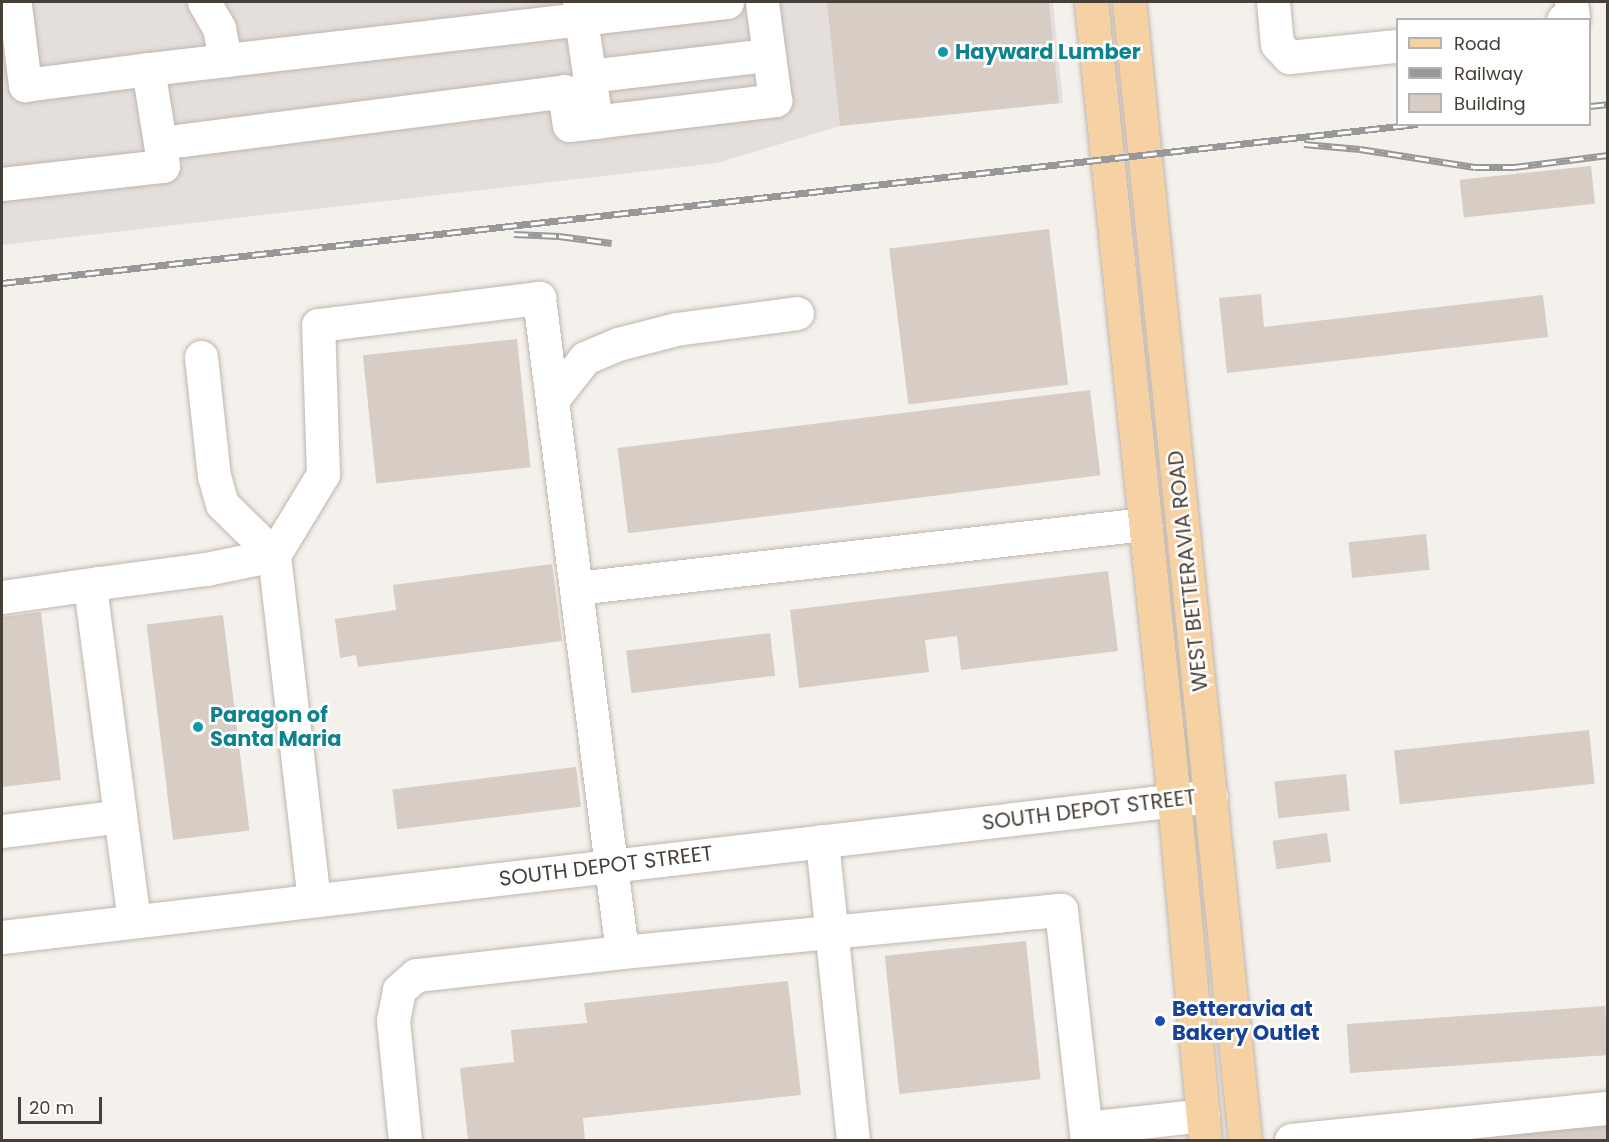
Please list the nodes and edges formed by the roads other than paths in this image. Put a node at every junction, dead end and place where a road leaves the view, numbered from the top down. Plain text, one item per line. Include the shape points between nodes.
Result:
1 (204, 2) edge
2 (727, 2) edge
3 (762, 2) edge
4 (1091, 2) edge
5 (1129, 2) edge
6 (1272, 2) edge
7 (1571, 2) edge
8 (2, 6) edge
9 (580, 10) edge
10 (1573, 18) edge
11 (1396, 46) edge
12 (769, 55) junction
13 (225, 60) junction
14 (148, 69) junction
15 (589, 76) junction
16 (596, 122) junction
17 (160, 144) junction
18 (2, 184) edge
19 (797, 313) dead end
20 (201, 357) dead end
21 (552, 400) junction
22 (1145, 524) junction
23 (274, 555) junction
24 (99, 582) junction
25 (576, 588) junction
26 (2, 597) edge
27 (1211, 796) junction
28 (1174, 800) junction
29 (120, 816) junction
30 (2, 831) edge
31 (822, 841) junction
32 (612, 866) junction
33 (314, 900) junction
34 (134, 921) junction
35 (831, 930) junction
36 (2, 937) edge
37 (622, 952) junction
38 (1608, 1108) edge
39 (1204, 1128) edge
40 (1086, 1134) edge
41 (405, 1140) edge
42 (853, 1140) edge
43 (1245, 1140) edge
44 (1292, 1140) edge

1 - 13 street via 219,28
2 - 9 street
3 - 12 street
4 - 22 main road, WEST BETTERAVIA ROAD
5 - 27 main road, WEST BETTERAVIA ROAD
6 - 11 street via 1277,45 1288,57
7 - 10 street
8 - 14 street via 15,4 25,85
9 - 13 street
9 - 15 street
12 - 15 street
12 - 16 street via 775,99
13 - 14 street
14 - 17 street
15 - 16 street
16 - 17 street via 568,125 564,91
17 - 18 street via 163,166
19 - 21 street via 676,329 618,344 585,358
20 - 23 street via 214,476 222,504
21 - 23 street via 539,298 318,325 323,474
21 - 25 street
22 - 25 street
22 - 28 main road, WEST BETTERAVIA ROAD
23 - 24 street
23 - 33 street
24 - 26 street
24 - 29 street via 91,596
25 - 32 street
27 - 28 street, SOUTH DEPOT STREET
27 - 43 main road, WEST BETTERAVIA ROAD
28 - 31 street, SOUTH DEPOT STREET
28 - 39 main road, WEST BETTERAVIA ROAD
29 - 30 street
29 - 34 street
31 - 32 street, SOUTH DEPOT STREET
31 - 35 street
32 - 33 street, SOUTH DEPOT STREET
32 - 37 street
33 - 34 street, SOUTH DEPOT STREET
34 - 36 street, SOUTH DEPOT STREET
35 - 37 street
35 - 40 street via 1061,910
35 - 42 street
37 - 41 street via 416,975 399,990 393,1020
38 - 44 street
39 - 40 street

